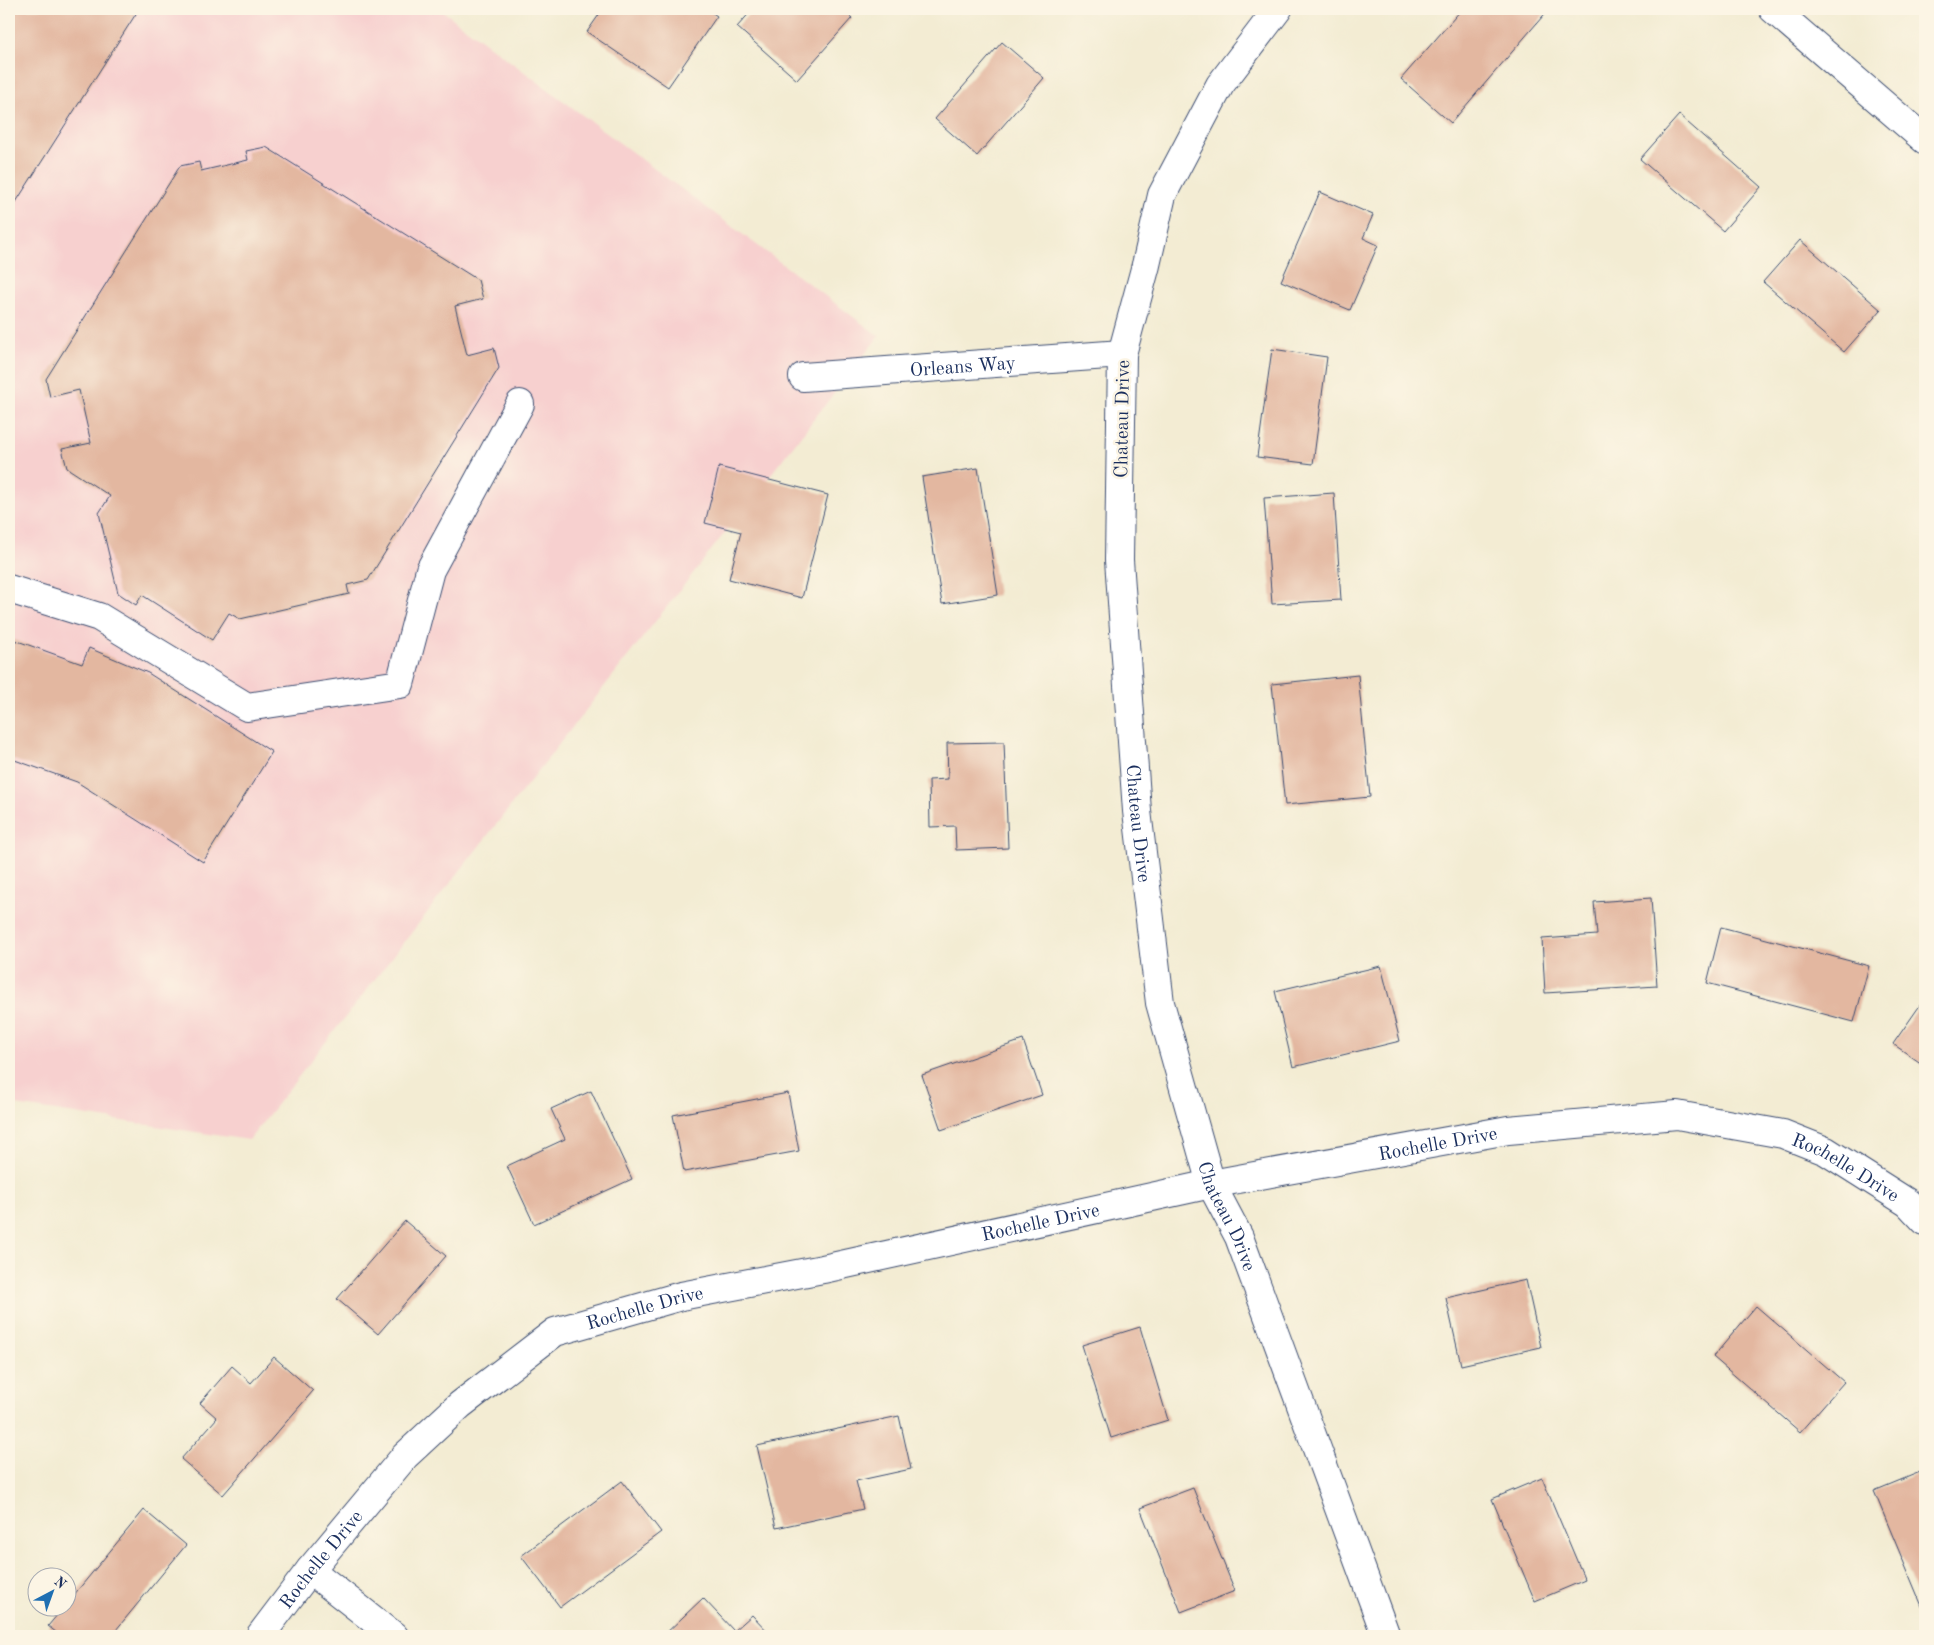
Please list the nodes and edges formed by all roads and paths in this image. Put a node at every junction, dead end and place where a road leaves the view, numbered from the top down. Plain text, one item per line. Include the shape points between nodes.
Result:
1 (1278, 9) edge
2 (1773, 9) edge
3 (1925, 140) edge
4 (1122, 354) junction
5 (803, 377) dead end
6 (520, 404) dead end
7 (9, 589) edge
8 (1211, 1184) junction
9 (1925, 1221) edge
10 (310, 1570) junction
11 (260, 1636) edge
12 (394, 1636) edge
13 (1386, 1636) edge

1 - 4 street, Chateau Drive via 1220,85 1162,195
2 - 3 street
4 - 5 street, Orleans Way
4 - 8 street, Chateau Drive via 1119,560 1137,811 1160,1003
6 - 7 street via 430,570 400,684 247,707 100,617
8 - 9 street, Rochelle Drive via 1508,1130 1677,1115 1783,1134 1826,1151 1908,1204
8 - 10 street, Rochelle Drive via 823,1269 681,1296 556,1332 460,1405 405,1456
8 - 13 street, Chateau Drive via 1239,1237
10 - 11 street, Rochelle Drive
10 - 12 street

